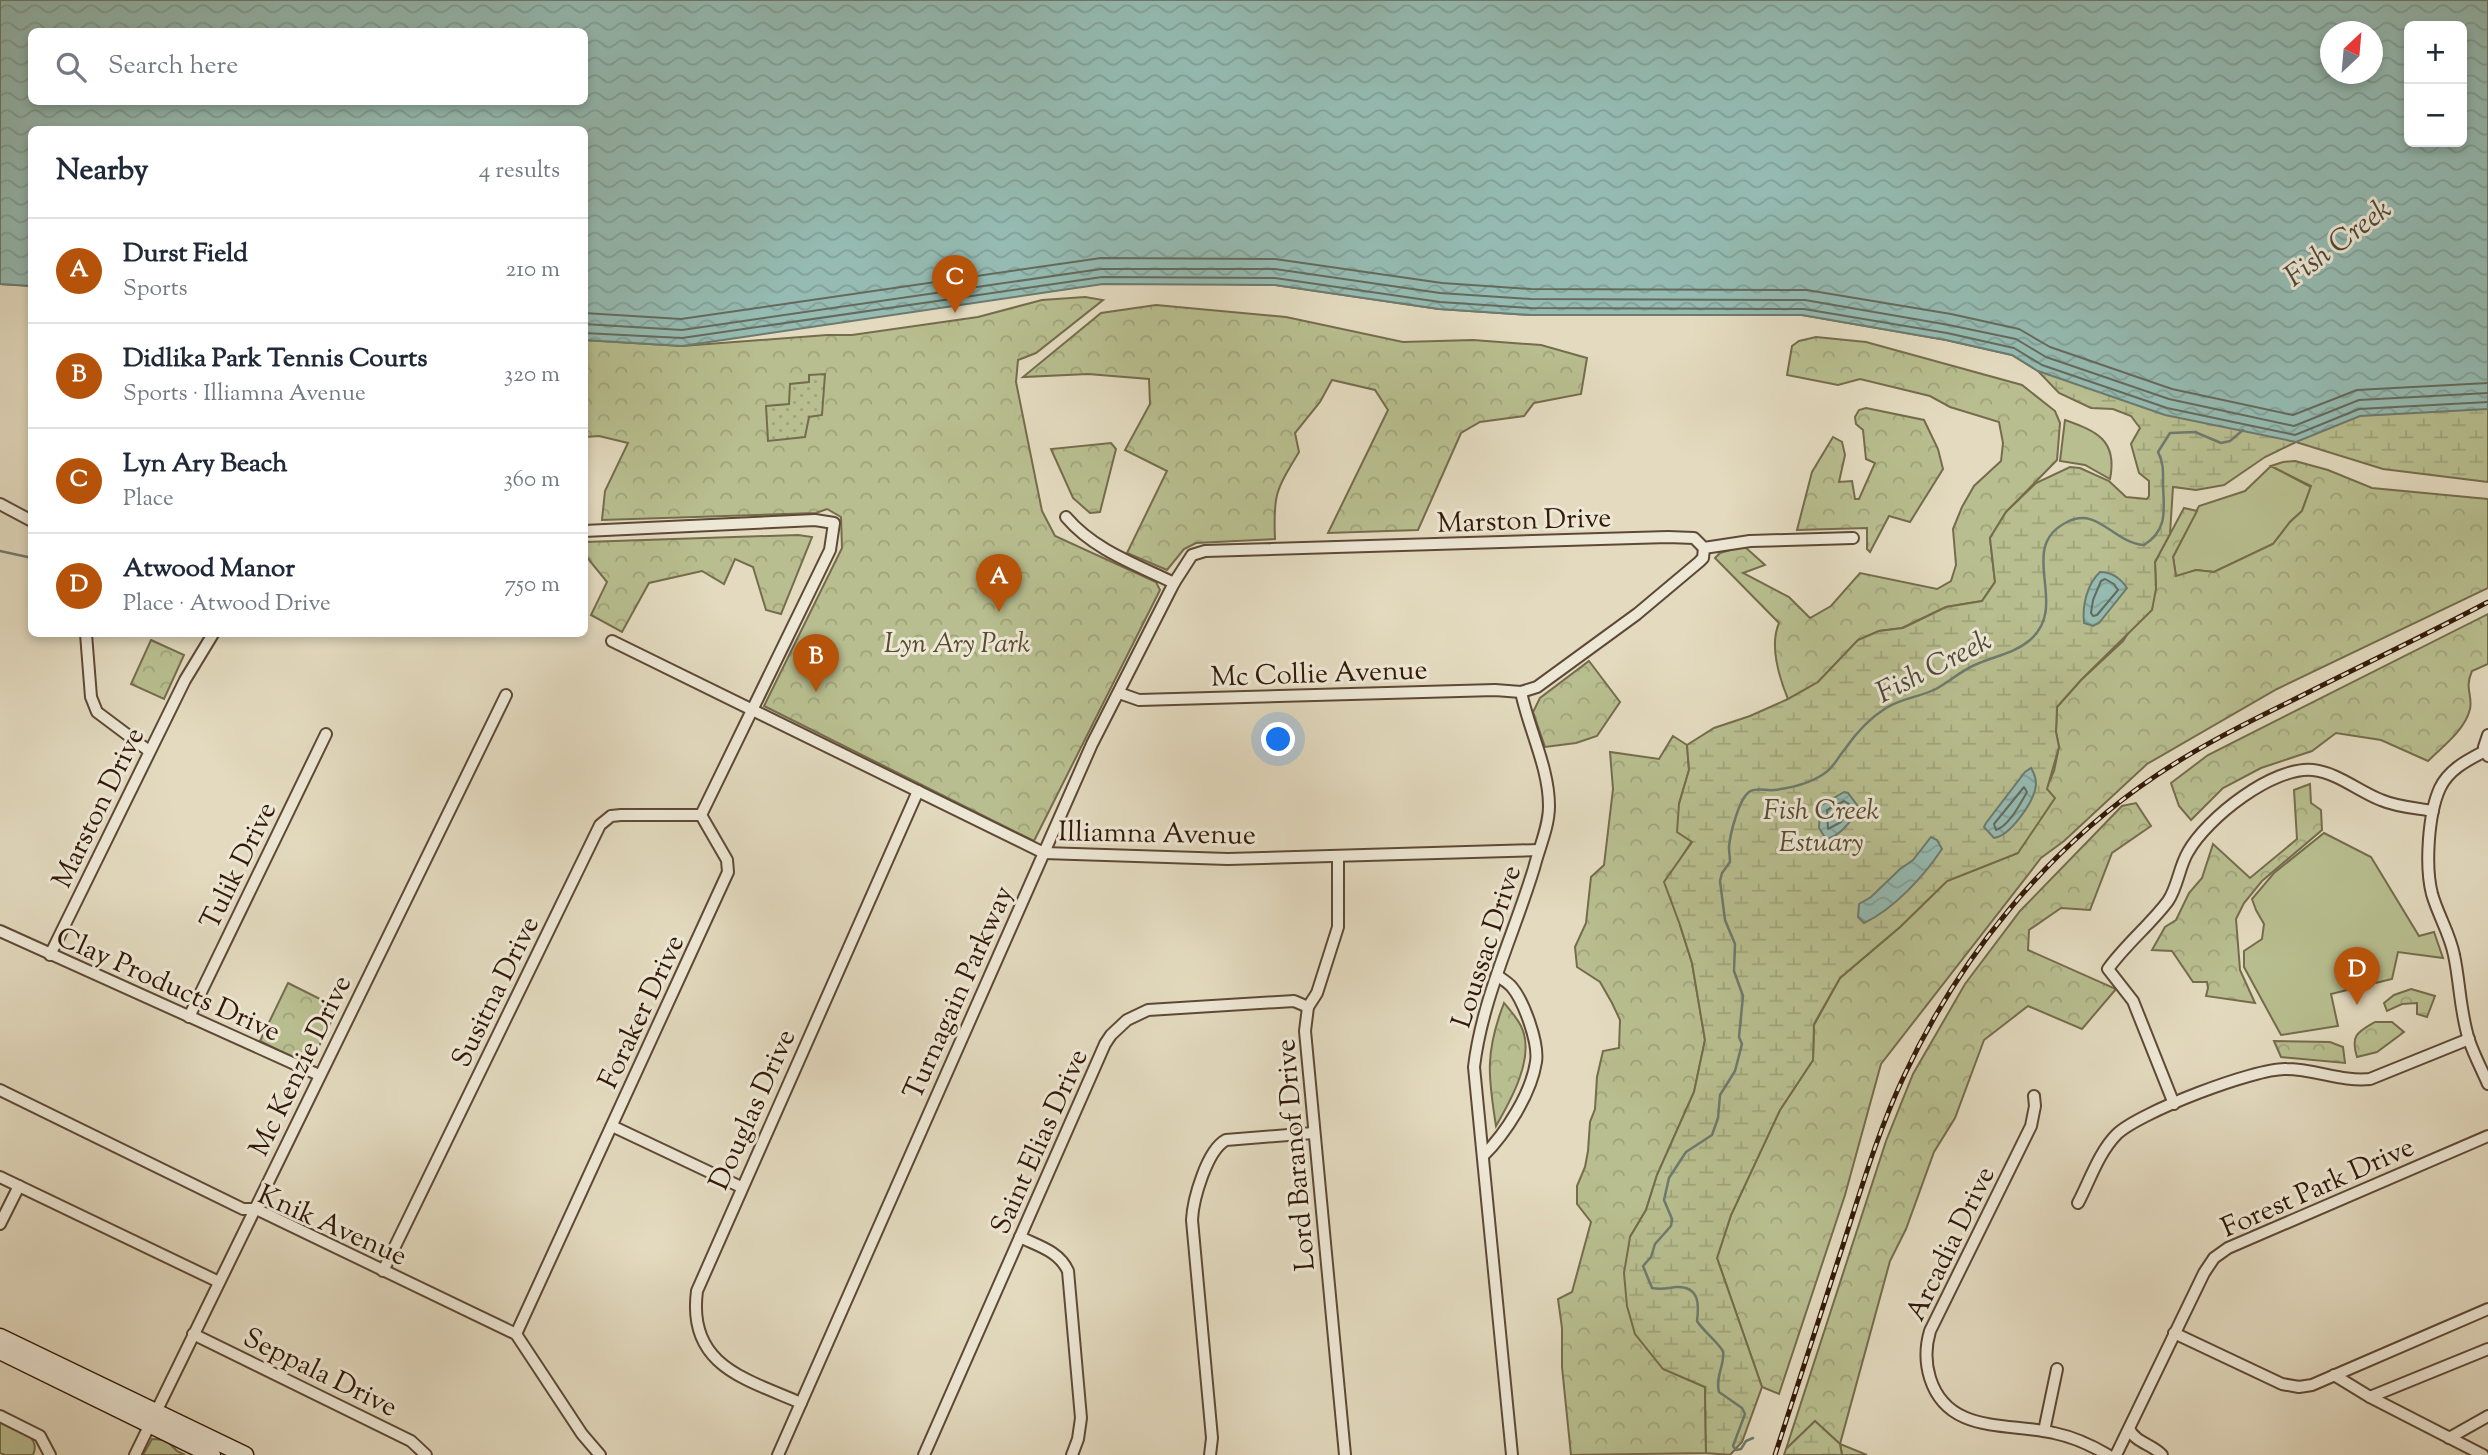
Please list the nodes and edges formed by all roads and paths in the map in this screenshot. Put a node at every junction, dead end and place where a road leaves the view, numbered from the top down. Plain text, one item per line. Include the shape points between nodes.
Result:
1 (0, 504) edge
2 (1066, 517) dead end
3 (28, 519) edge
4 (588, 531) edge
5 (1853, 537) dead end
6 (1704, 548) junction
7 (1192, 555) joint
8 (1174, 583) junction
9 (86, 637) edge
10 (211, 637) edge
11 (612, 641) dead end
12 (1521, 692) junction
13 (1119, 693) junction
14 (506, 695) dead end
15 (752, 710) junction
16 (326, 734) dead end
17 (2488, 735) edge
18 (149, 751) junction
19 (2486, 754) edge
20 (918, 791) junction
21 (2433, 811) junction
22 (701, 816) junction
23 (1539, 850) junction
24 (1044, 853) junction
25 (1338, 856) junction
26 (0, 931) edge
27 (51, 955) junction
28 (1498, 976) junction
29 (1308, 1007) junction
30 (189, 1017) junction
31 (2469, 1039) junction
32 (319, 1075) junction
33 (2488, 1084) edge
34 (0, 1090) edge
35 (2034, 1096) dead end
36 (2174, 1104) junction
37 (612, 1126) junction
38 (1313, 1133) junction
39 (2488, 1136) edge
40 (1483, 1156) junction
41 (0, 1177) edge
42 (19, 1186) junction
43 (741, 1187) junction
44 (2078, 1203) dead end
45 (256, 1209) junction
46 (0, 1224) edge
47 (1020, 1237) junction
48 (383, 1271) junction
49 (219, 1282) junction
50 (2488, 1309) edge
51 (2174, 1333) junction
52 (193, 1334) junction
53 (516, 1334) junction
54 (0, 1337) edge
55 (2488, 1349) edge
56 (0, 1351) edge
57 (2057, 1369) dead end
58 (2334, 1375) junction
59 (2370, 1397) junction
60 (801, 1403) junction
61 (0, 1416) edge
62 (2488, 1416) edge
63 (152, 1418) junction
64 (2129, 1429) junction
65 (2044, 1431) junction
66 (2449, 1438) junction
67 (50, 1455) edge
68 (135, 1455) edge
69 (212, 1455) edge
70 (245, 1455) edge
71 (426, 1455) edge
72 (600, 1455) edge
73 (778, 1455) edge
74 (924, 1455) edge
75 (1072, 1455) edge
76 (1210, 1455) edge
77 (1345, 1455) edge
78 (1512, 1455) edge
79 (2108, 1455) edge
80 (2116, 1455) edge
81 (2162, 1455) edge
82 (2483, 1455) edge

1 - 3 street
2 - 8 street via 1098,545
4 - 15 street via 815,520 834,523 830,550
5 - 6 street, Marston Drive via 1750,541
6 - 7 street, Marston Drive via 1693,538 1668,537 1205,551
6 - 12 street via 1699,562 1637,614 1536,687
7 - 8 street, Turnagain Parkway
8 - 13 street, Turnagain Parkway
9 - 18 street via 91,696 97,712
10 - 18 street, Marston Drive
11 - 15 street, Illiamna Avenue
12 - 13 street, Mc Collie Avenue via 1139,700
12 - 23 street, Loussac Drive via 1548,793
13 - 24 street, Turnagain Parkway
14 - 32 street, Mc Kenzie Drive
15 - 20 street, Illiamna Avenue
15 - 22 street
16 - 30 street, Tulik Drive
17 - 19 street
18 - 27 street, Marston Drive
19 - 21 street via 2466,760 2452,772 2440,787
20 - 24 street, Illiamna Avenue
20 - 43 street, Douglas Drive
21 - 31 street via 2432,894 2454,954
21 - 36 street via 2380,800 2324,772 2297,771 2234,801 2209,823 2189,850 2170,897 2108,969 2133,1001
22 - 37 street, Foraker Drive via 727,860 728,872
22 - 48 street, Susitna Drive via 621,815 600,825
23 - 25 street, Illiamna Avenue
23 - 28 street, Loussac Drive
24 - 25 street, Illiamna Avenue via 1182,858
24 - 60 street, Turnagain Parkway
25 - 29 street, Lord Baranof Drive via 1338,927 1317,993
26 - 27 street, Clay Products Drive
27 - 30 street, Clay Products Drive
28 - 40 street, Loussac Drive via 1474,1067
28 - 40 street via 1520,1000 1536,1056 1530,1080 1505,1132
29 - 38 street, Lord Baranof Drive
29 - 47 street, Saint Elias Drive via 1294,1001 1160,1008 1127,1020 1105,1044
30 - 32 street, Clay Products Drive
31 - 33 street
31 - 36 street via 2370,1079 2276,1069
32 - 45 street, Mc Kenzie Drive
34 - 45 street, Knik Avenue via 243,1209
35 - 65 street, Arcadia Drive via 2031,1126 1930,1331 1926,1353 1933,1385 1956,1413 1981,1424
36 - 44 street via 2117,1134
37 - 43 street
37 - 53 street, Foraker Drive
38 - 76 street via 1221,1143 1196,1195 1192,1220
38 - 77 street, Lord Baranof Drive
39 - 51 street, Forest Park Drive via 2220,1253 2204,1273
40 - 78 street, Loussac Drive
41 - 42 street
42 - 46 street
42 - 49 street
43 - 60 street, Douglas Drive via 697,1291 698,1326 708,1348 732,1373
45 - 48 street, Knik Avenue
45 - 49 street, Mc Kenzie Drive
47 - 74 street, Saint Elias Drive
47 - 75 street via 1054,1253 1068,1270 1081,1418
48 - 53 street, Knik Avenue
49 - 52 street, Mc Kenzie Drive
50 - 58 street
51 - 58 street via 2288,1386 2306,1386
51 - 64 street, Forest Park Drive
52 - 63 street, Mc Kenzie Drive
52 - 71 street, Seppala Drive via 411,1441
53 - 72 street
54 - 63 street
55 - 59 street
56 - 63 street
57 - 65 street
58 - 59 street
59 - 66 street
60 - 73 street, Turnagain Parkway
61 - 67 street via 40,1436
62 - 66 street
63 - 68 street, Mc Kenzie Drive
63 - 69 street
63 - 70 street
64 - 80 street, Forest Park Drive
64 - 81 street via 2136,1439
65 - 79 street, Arcadia Drive via 2078,1440
66 - 82 street

